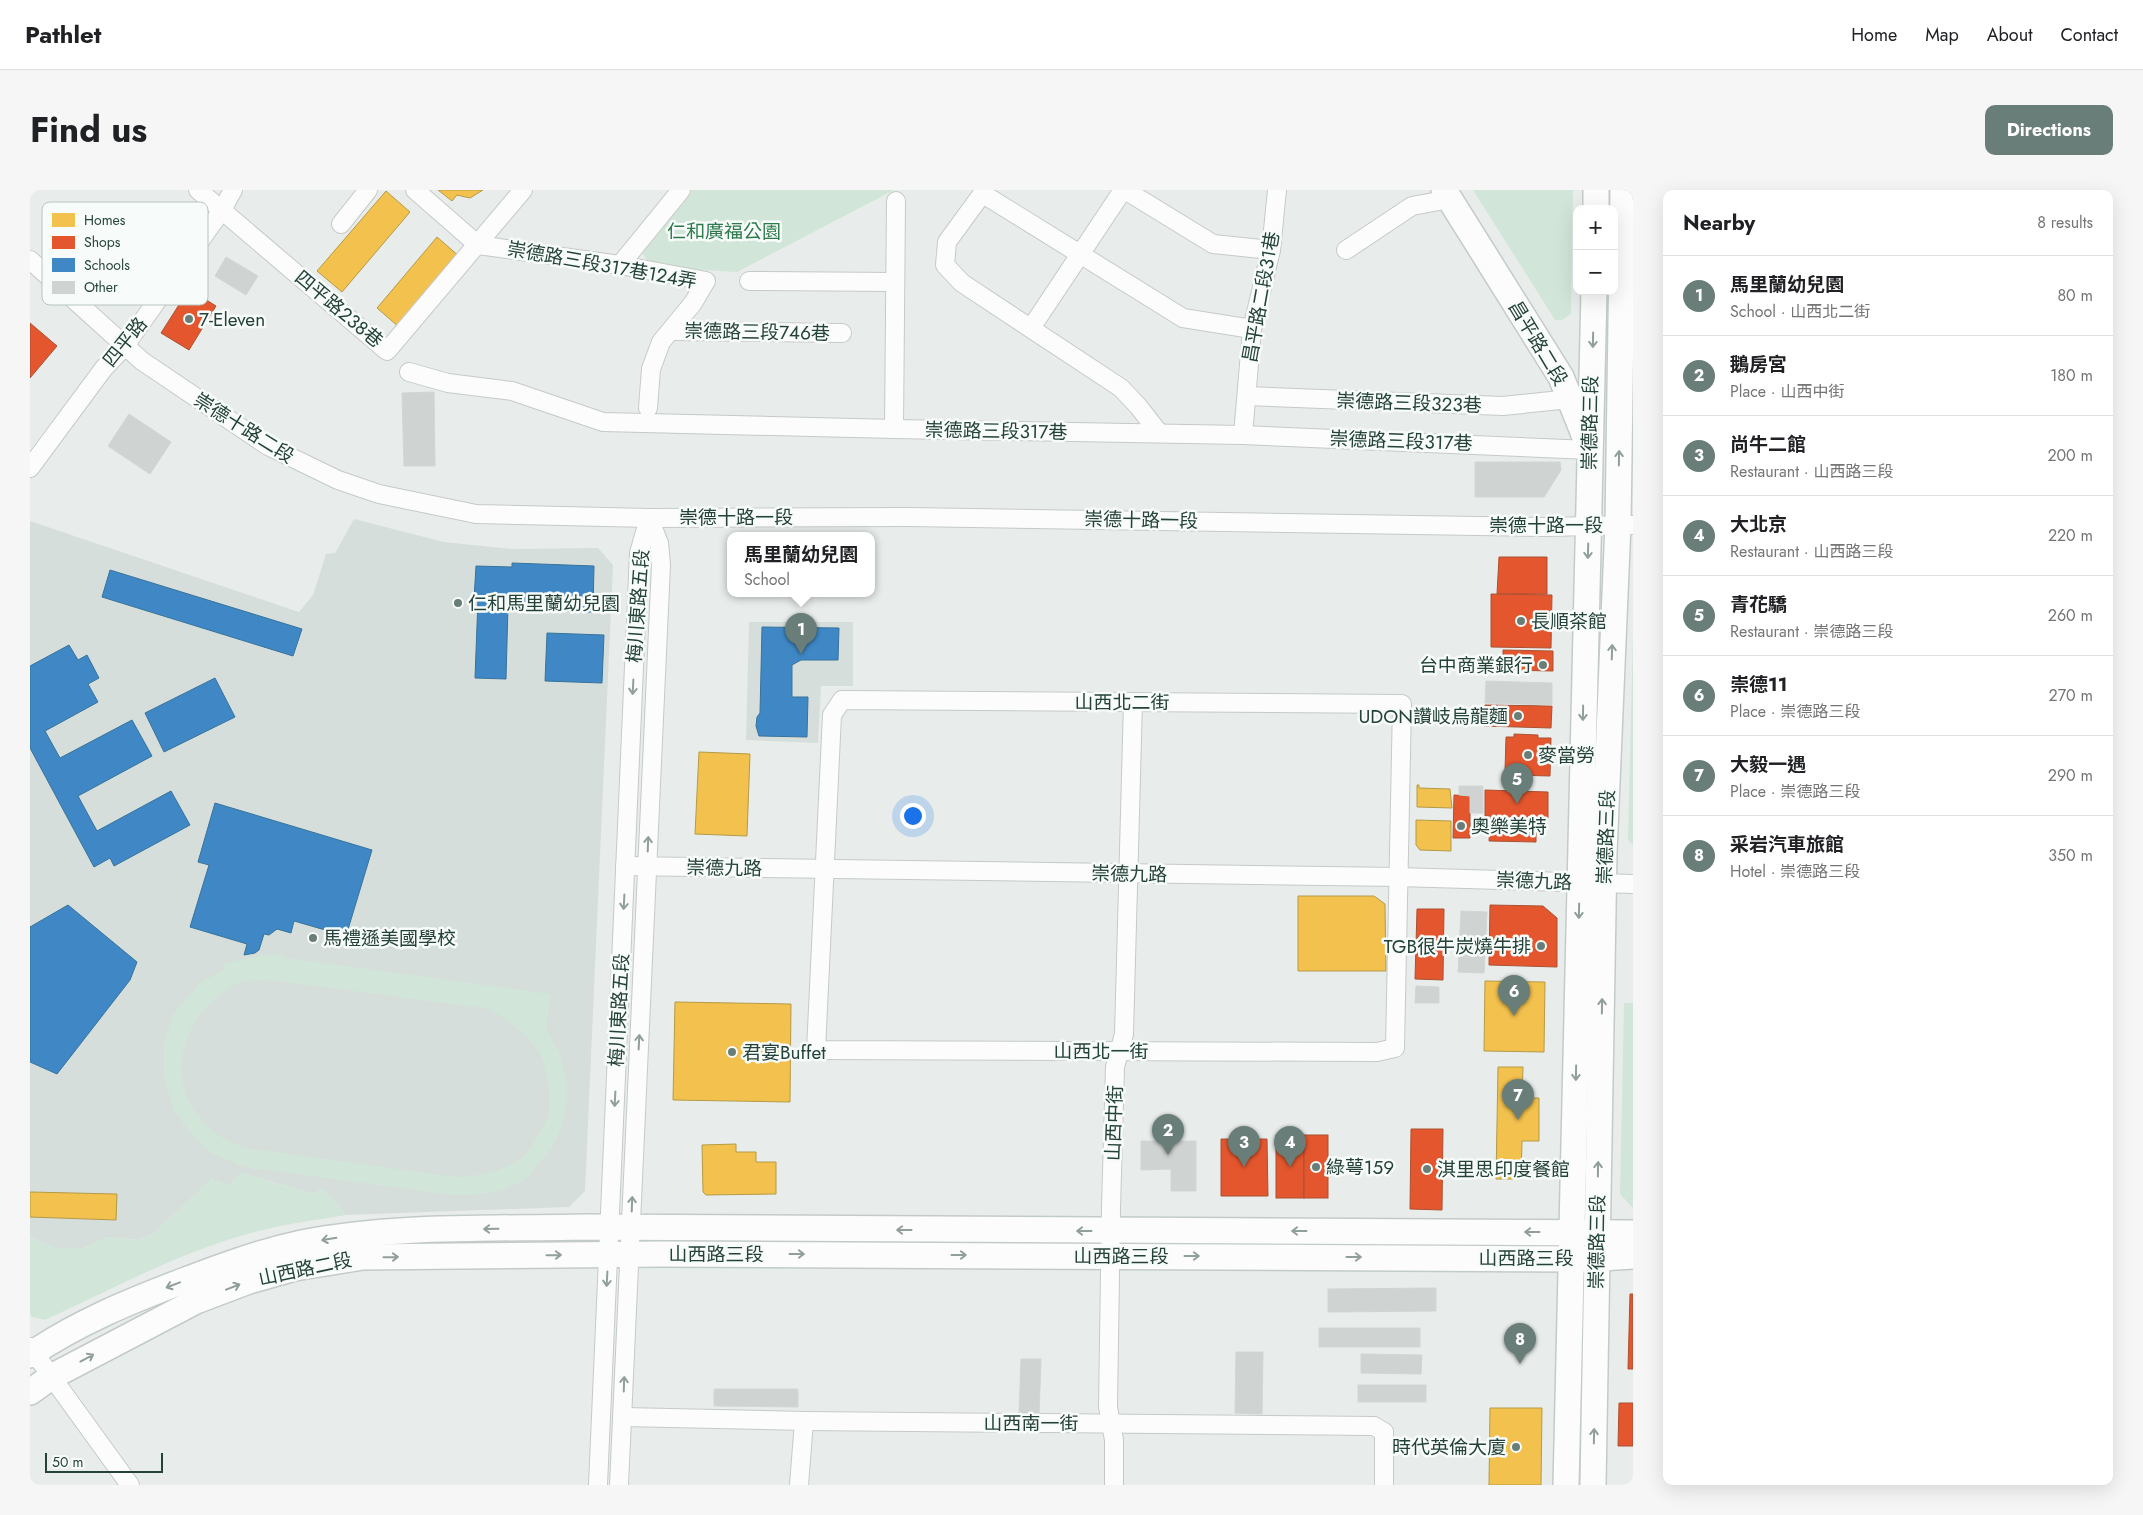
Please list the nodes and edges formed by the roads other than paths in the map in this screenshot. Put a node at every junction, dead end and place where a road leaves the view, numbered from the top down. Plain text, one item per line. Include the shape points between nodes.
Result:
1 (198, 190) edge
2 (233, 190) edge
3 (368, 190) edge
4 (416, 190) edge
5 (523, 190) edge
6 (681, 190) edge
7 (1124, 190) edge
8 (1277, 190) edge
9 (1596, 190) edge
10 (1623, 190) edge
11 (984, 192) edge
12 (1447, 194) edge
13 (896, 202) dead end
14 (1596, 205) edge
15 (222, 210) junction
16 (341, 224) dead end
17 (208, 230) edge
18 (1627, 239) edge
19 (478, 245) junction
20 (1271, 250) junction
21 (1346, 250) dead end
22 (1080, 255) junction
23 (30, 260) edge
24 (620, 265) junction
25 (42, 271) edge
26 (749, 281) dead end
27 (895, 282) junction
28 (1594, 295) edge
29 (79, 305) edge
30 (154, 305) edge
31 (1031, 328) junction
32 (1252, 329) junction
33 (672, 331) junction
34 (842, 333) dead end
35 (124, 347) junction
36 (409, 372) dead end
37 (1247, 396) junction
38 (1570, 399) junction
39 (648, 408) dead end
40 (894, 430) junction
41 (1159, 433) junction
42 (1244, 435) junction
43 (1590, 450) junction
44 (30, 468) edge
45 (649, 518) junction
46 (1588, 525) junction
47 (1625, 525) edge
48 (1633, 549) edge
49 (1133, 702) junction
50 (625, 866) junction
51 (647, 867) junction
52 (825, 870) junction
53 (1129, 874) junction
54 (1398, 877) junction
55 (1580, 883) junction
56 (1604, 883) junction
57 (1633, 884) edge
58 (1118, 1051) junction
59 (620, 1227) junction
60 (1112, 1230) junction
61 (1572, 1232) junction
62 (1597, 1232) junction
63 (1633, 1233) edge
64 (619, 1254) junction
65 (1111, 1256) junction
66 (1633, 1256) edge
67 (1571, 1258) junction
68 (1598, 1259) junction
69 (31, 1351) edge
70 (51, 1378) junction
71 (30, 1392) edge
72 (622, 1417) junction
73 (804, 1421) junction
74 (1110, 1424) junction
75 (130, 1485) edge
76 (598, 1485) edge
77 (619, 1485) edge
78 (799, 1485) edge
79 (1114, 1485) edge
80 (1384, 1485) edge
81 (1566, 1485) edge
82 (1593, 1485) edge

1 - 15 street
2 - 15 street, 四平路
3 - 16 street
4 - 19 street
5 - 19 street, 四平路238巷
6 - 24 street
7 - 20 street via 1214,244
7 - 22 street
8 - 20 street, 昌平路二段31巷
9 - 14 street
10 - 18 street, 崇德路三段
11 - 22 street
11 - 31 street via 947,242 945,265 962,283
12 - 21 street, 昌平路二段 via 1412,206
12 - 38 street, 昌平路二段 via 1561,377
13 - 27 street
15 - 17 street, 四平路
15 - 19 street, 四平路238巷 via 388,351
47 -> 18 street, 崇德路三段
19 - 24 street, 崇德路三段317巷124弄
20 - 32 street, 昌平路二段31巷
22 - 31 street
22 - 32 street via 1182,318
23 - 25 street, 崇德十路二段
24 - 33 street, 崇德路三段317巷124弄 via 706,281
26 - 27 street
27 - 40 street
28 -> 43 street, 崇德路三段
29 - 35 street, 崇德十路二段
30 - 35 street, 四平路
31 - 41 street via 1121,388
32 - 37 street, 昌平路二段31巷
33 - 34 street, 崇德路三段746巷
33 - 39 street, 崇德路三段317巷124弄 via 661,342 651,369
35 - 44 street, 四平路 via 104,368
35 - 45 street, 崇德十路二段 via 268,446 338,480 379,494 476,514
36 - 40 street, 崇德路三段317巷 via 448,383 512,391 603,422
37 - 38 street, 崇德路三段323巷 via 1503,406
37 - 42 street, 昌平路二段31巷
38 - 43 street, 昌平路二段
40 - 41 street, 崇德路三段317巷
41 - 42 street, 崇德路三段317巷
42 - 43 street, 崇德路三段317巷
43 - 46 street, 崇德路三段
43 - 47 street, 昌平路二段
45 - 46 street, 崇德十路一段 via 879,516 1536,527
45 -> 50 street, 梅川東路五段 via 639,553
51 -> 45 street, 梅川東路五段 via 661,553
46 - 47 street, 崇德十路一段
46 -> 55 street, 崇德路三段
47 - 48 street, 昌平路二段
56 -> 47 street, 崇德路三段
49 - 52 street, 山西北二街 via 842,700 832,715
49 - 53 street, 山西中街
49 - 54 street, 山西北二街 via 1402,704
50 - 51 street, 崇德九路
50 -> 59 street, 梅川東路五段
51 - 52 street, 崇德九路
59 -> 51 street, 梅川東路五段
52 - 53 street, 崇德九路
52 - 58 street, 山西北一街 via 816,1050
53 - 54 street, 崇德九路
53 - 58 street, 山西中街 via 1124,1034
54 - 55 street, 崇德九路
54 - 58 street, 山西北一街 via 1395,1048 1377,1052
55 - 56 street, 崇德九路
55 -> 61 street, 崇德路三段
56 - 57 street, 崇德九路
62 -> 56 street, 崇德路三段
58 - 60 street, 山西中街
60 -> 59 street, 山西路三段
59 - 64 street, 梅川東路五段
59 -> 69 street, 山西路二段 via 422,1230 303,1243 251,1255 140,1298
61 -> 60 street, 山西路三段
60 - 65 street, 山西中街
61 - 62 street, 山西路三段
61 - 67 street, 崇德路三段
62 - 63 street, 山西路三段
62 - 68 street, 崇德路三段
64 -> 65 street, 山西路三段
70 -> 64 street, 山西路二段 via 196,1301 295,1268 362,1258
72 -> 64 street, 梅川東路五段
64 -> 76 street, 梅川東路五段
65 -> 67 street, 山西路三段
65 - 74 street, 山西中街
66 - 68 street, 山西路三段
67 - 68 street, 山西路三段
67 - 81 street, 崇德路三段
82 -> 68 street, 崇德路三段
69 - 70 street
70 - 71 street, 山西路二段
70 - 75 street
72 - 73 street, 山西南一街
72 - 77 street, 梅川東路五段
73 - 74 street, 山西南一街
73 - 78 street
74 - 79 street, 山西中街 via 1114,1440
74 - 80 street, 山西南一街 via 1374,1426 1384,1432

